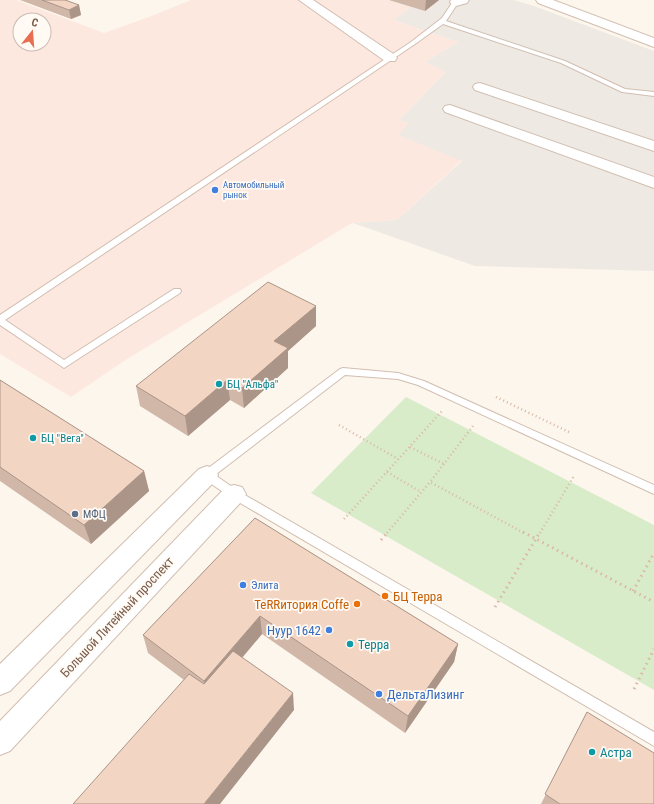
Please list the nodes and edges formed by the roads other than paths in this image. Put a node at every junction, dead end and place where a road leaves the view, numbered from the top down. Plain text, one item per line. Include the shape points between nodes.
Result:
1 (305, 0) edge
2 (542, 0) edge
3 (459, 1) edge
4 (442, 22) junction
5 (654, 43) edge
6 (388, 56) junction
7 (480, 87) dead end
8 (654, 94) edge
9 (450, 109) dead end
10 (654, 146) edge
11 (654, 183) edge
12 (177, 291) dead end
13 (0, 320) edge
14 (207, 475) junction
15 (654, 490) edge
16 (234, 494) junction
17 (0, 682) edge
18 (654, 739) edge
19 (0, 741) edge

1 - 6 street
2 - 5 street
3 - 4 lane
4 - 6 lane
4 - 8 lane via 563,62 624,91
6 - 13 lane
7 - 10 street
9 - 11 street
12 - 13 lane via 64,365
14 - 15 lane via 342,371 391,375 421,383
14 - 16 lane
14 - 17 street
16 - 18 lane
16 - 19 street, Большой Литейный проспект

